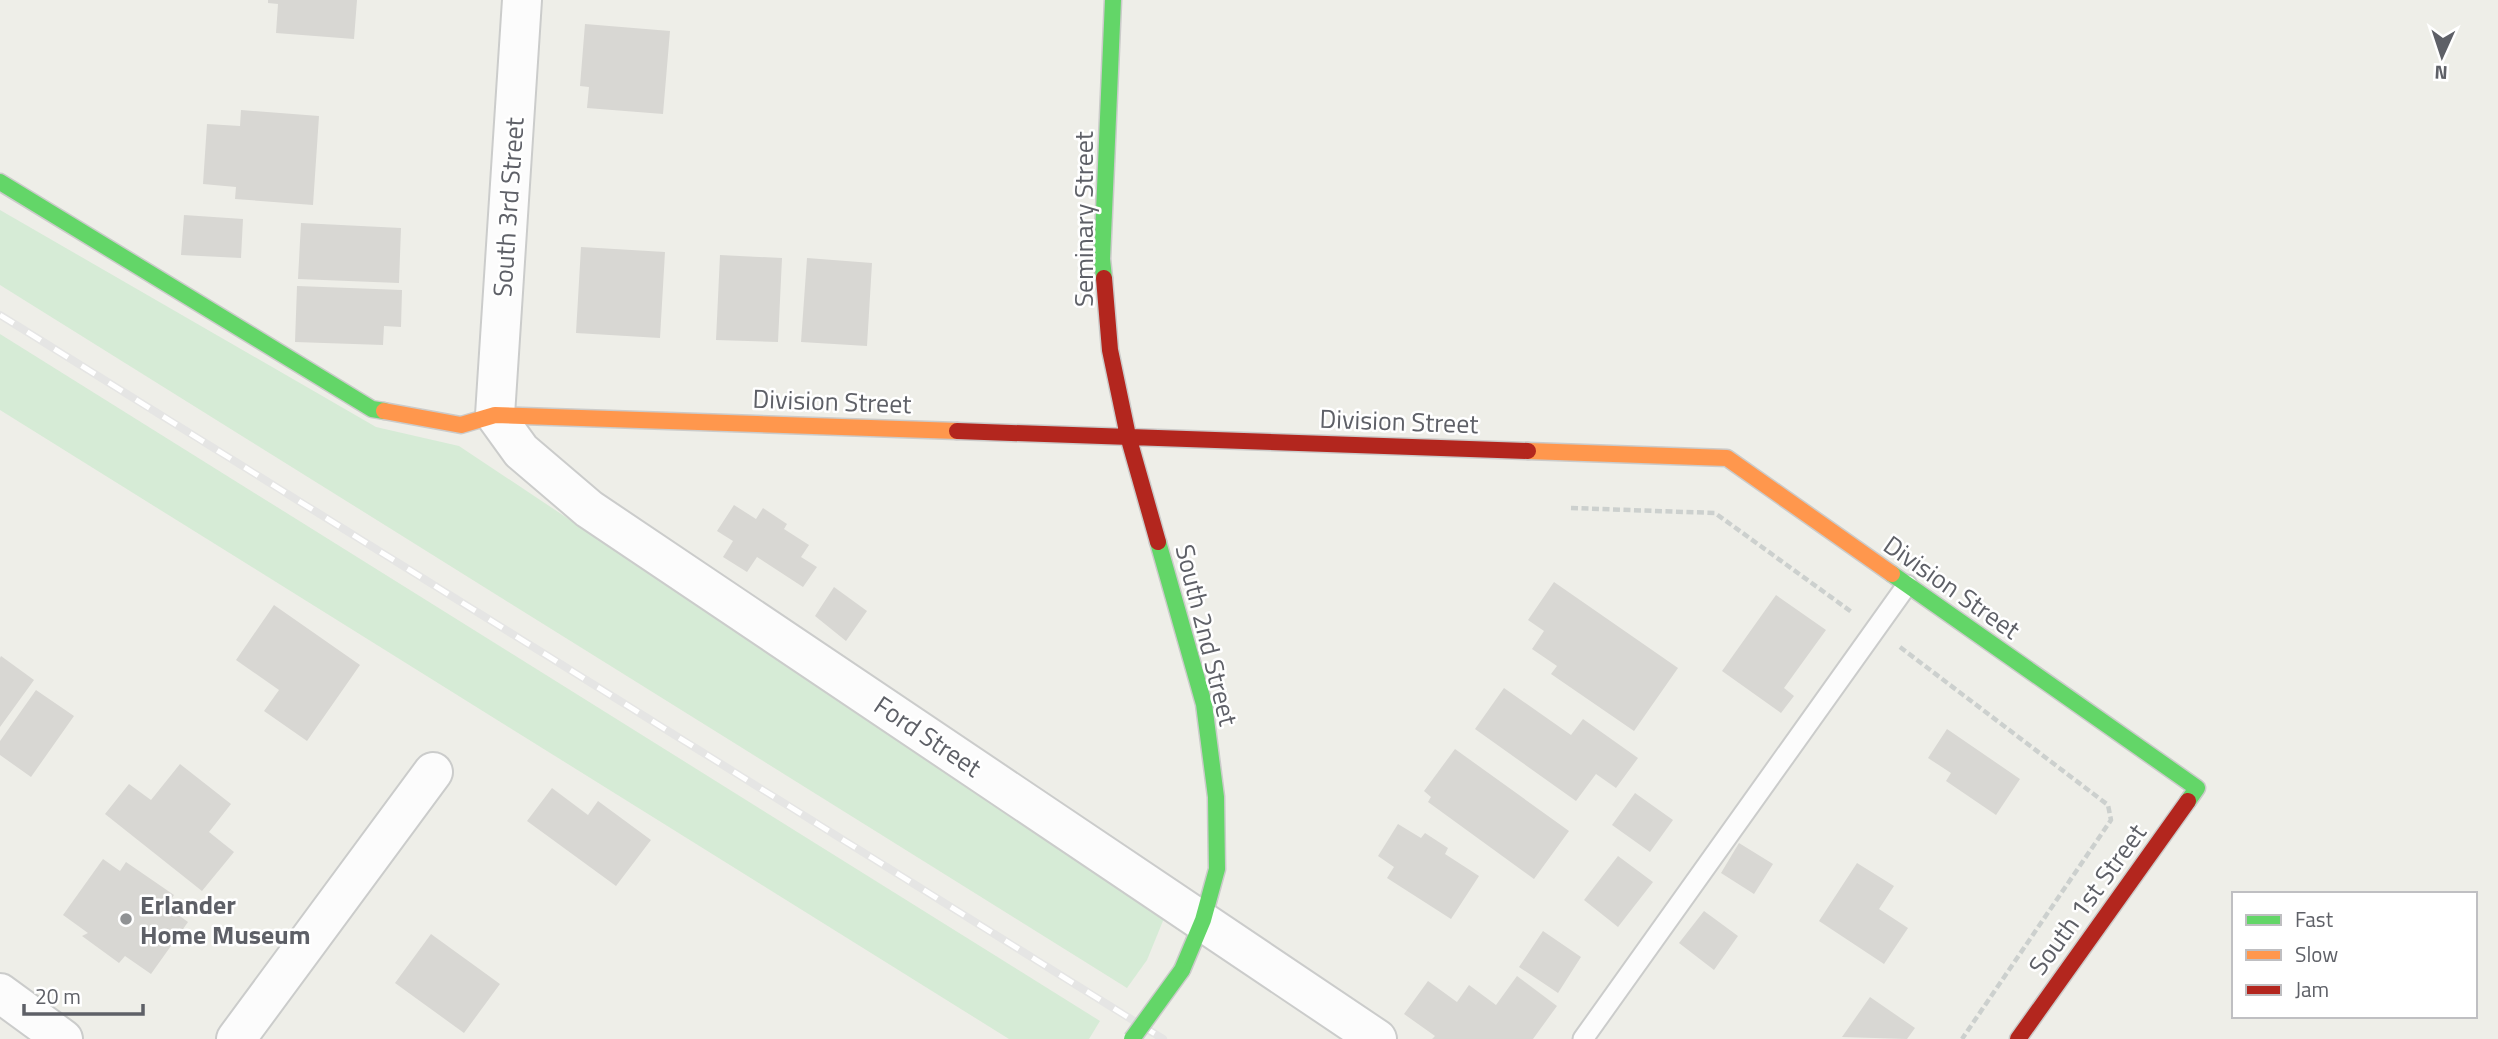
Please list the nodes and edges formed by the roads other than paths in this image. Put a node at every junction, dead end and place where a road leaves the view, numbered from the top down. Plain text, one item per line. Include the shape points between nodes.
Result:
1 (522, 0) edge
2 (1113, 0) edge
3 (0, 182) edge
4 (495, 415) junction
5 (1128, 436) junction
6 (1907, 585) junction
7 (433, 772) dead end
8 (2197, 788) joint
9 (1202, 920) junction
10 (0, 993) edge
11 (63, 1039) edge
12 (236, 1039) edge
13 (1132, 1039) edge
14 (1377, 1039) edge
15 (1583, 1039) edge
16 (2018, 1039) edge

1 - 4 street, South 3rd Street
2 - 5 street, Seminary Street via 1102,259 1110,351
3 - 4 street, Division Street via 372,409 461,425
4 - 5 street, Division Street
4 - 9 street, Ford Street via 521,451 589,509
5 - 6 street, Division Street via 1727,458
5 - 9 street, South 2nd Street via 1204,704 1216,797 1217,869
6 - 8 street, Division Street
6 - 15 lane
7 - 12 street
8 - 16 street, South 1st Street
9 - 13 street, South 2nd Street, bridge via 1182,970
9 - 14 street, Ford Street
10 - 11 street

